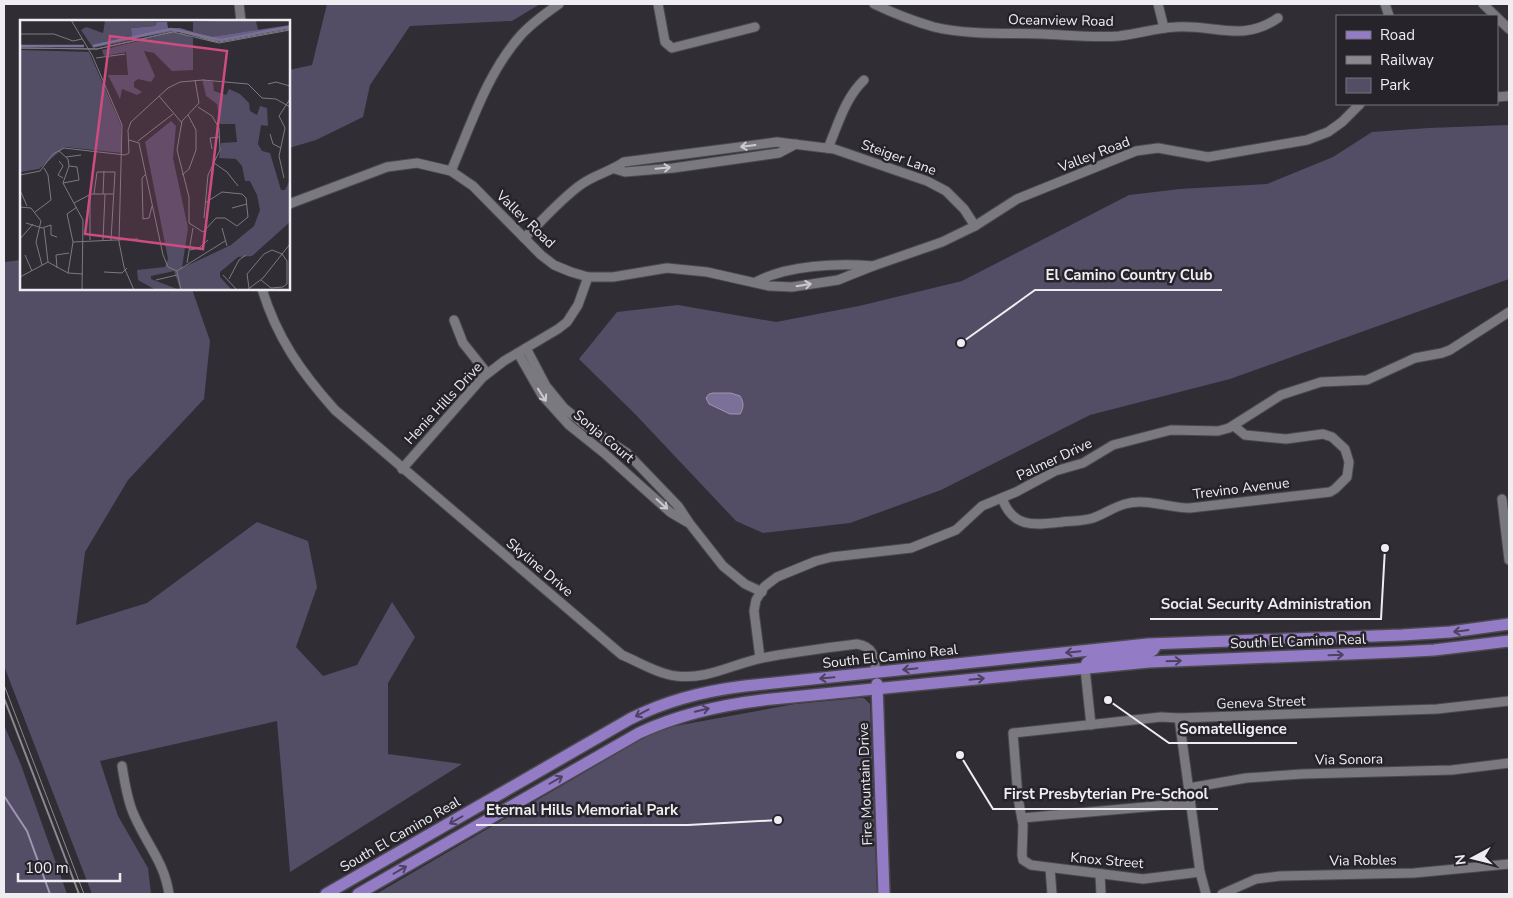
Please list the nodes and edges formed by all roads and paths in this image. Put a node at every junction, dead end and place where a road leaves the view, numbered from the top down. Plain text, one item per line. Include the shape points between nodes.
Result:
1 (239, 4) edge
2 (560, 4) edge
3 (658, 4) edge
4 (874, 4) edge
5 (1158, 4) edge
6 (1483, 4) edge
7 (1494, 15) edge
8 (1278, 18) dead end
9 (1498, 18) edge
10 (241, 20) edge
11 (755, 26) dead end
12 (1164, 28) junction
13 (1509, 29) edge
14 (864, 80) dead end
15 (1359, 105) edge
16 (828, 148) junction
17 (451, 171) junction
18 (290, 204) edge
19 (975, 226) junction
20 (524, 238) junction
21 (873, 266) junction
22 (588, 277) junction
23 (756, 282) junction
24 (262, 290) edge
25 (1509, 312) edge
26 (454, 320) dead end
27 (522, 350) junction
28 (487, 373) junction
29 (1234, 426) junction
30 (402, 469) junction
31 (1002, 498) junction
32 (1502, 499) dead end
33 (690, 524) junction
34 (1509, 560) edge
35 (762, 592) junction
36 (1509, 624) edge
37 (1509, 641) edge
38 (1156, 644) junction
39 (760, 658) junction
40 (1085, 668) junction
41 (876, 673) junction
42 (877, 689) junction
43 (1509, 701) edge
44 (1179, 718) junction
45 (1091, 725) junction
46 (1509, 763) edge
47 (122, 766) dead end
48 (1189, 788) junction
49 (1190, 803) junction
50 (1022, 818) junction
51 (1509, 864) edge
52 (1046, 868) junction
53 (1200, 872) junction
54 (1100, 874) junction
55 (170, 894) edge
56 (326, 894) edge
57 (358, 894) edge
58 (884, 894) edge
59 (1052, 894) edge
60 (1102, 894) edge
61 (1206, 894) edge
62 (1222, 894) edge

1 - 10 street
2 - 17 street via 532,24 504,56 490,80
3 - 11 street via 664,42 672,48
4 - 12 street, Oceanview Road via 934,27 956,31 1108,36
5 - 12 street
6 - 7 street
8 - 12 street, Oceanview Road via 1269,25 1245,32 1199,27
9 - 13 street
14 - 16 street via 850,97
15 - 19 street, Valley Road via 1328,132 1306,140 1208,156 1158,148 1136,151 1017,199
16 - 19 street, Steiger Lane via 927,181 946,191
16 - 20 street, Steiger Lane via 777,142 624,162 578,186
17 - 18 street, Valley Road via 416,163 387,167
17 - 20 street, Valley Road via 473,186
19 - 21 street, Valley Road via 942,242
20 - 22 street, Valley Road via 554,265
21 - 23 street, Valley Road via 856,264 797,270 769,275
23 -> 21 street, Valley Road via 792,288 838,280
22 - 23 street, Valley Road via 612,277 667,268
22 - 27 street, Henie Hills Drive via 578,305 567,322
24 - 30 street, Skyline Drive via 277,330 305,376 334,410
25 - 29 street, Palmer Drive via 1442,354 1415,358 1367,380 1321,382 1281,395
26 - 28 street via 463,342
27 - 28 street, Henie Hills Drive
27 - 33 street, Sonja Court via 564,408 627,452 678,506
27 -> 33 street, Sonja Court via 542,395 569,426 670,512
28 - 30 street, Henie Hills Drive
29 - 31 street, Palmer Drive via 1218,431 1171,430 1112,445 1084,463 1055,471
29 - 31 street, Trevino Avenue via 1245,435 1286,439 1323,434 1332,437 1345,449 1349,462 1346,476 1330,492 1190,508 1145,502 1125,504 1091,519 1033,525 1013,516
30 - 39 street, Skyline Drive via 622,655 675,676 713,674
31 - 35 street, Palmer Drive via 982,506 956,530 912,548 832,556 778,577
32 - 34 street
33 - 35 street, Sonja Court via 723,566 745,584
35 - 39 street via 756,600 754,612
36 -> 38 main road, South El Camino Real via 1409,635
40 -> 37 main road, South El Camino Real via 1170,661 1425,651
38 - 40 main road via 1148,653 1091,660
38 -> 41 main road, South El Camino Real
39 - 41 street, Skyline Drive via 866,645 874,655
42 -> 40 main road, South El Camino Real
40 - 45 street
41 - 42 main road, Fire Mountain Drive
41 -> 56 main road, South El Camino Real via 714,690 650,709
57 -> 42 main road, South El Camino Real via 660,723 733,704
42 - 58 main road, Fire Mountain Drive
43 - 44 street, Geneva Street via 1437,709
44 - 45 street, Geneva Street
44 - 48 street
45 - 50 street, Geneva Street via 1013,733
46 - 48 street, Via Sonora via 1452,770 1246,778
47 - 55 street via 134,816 161,862
48 - 49 street
49 - 50 street
49 - 53 street
50 - 52 street via 1023,860
51 - 62 street, Via Robles via 1414,873 1280,876 1256,879
52 - 54 street, Knox Street
52 - 59 street
53 - 54 street, Knox Street via 1143,879
53 - 61 street
54 - 60 street

